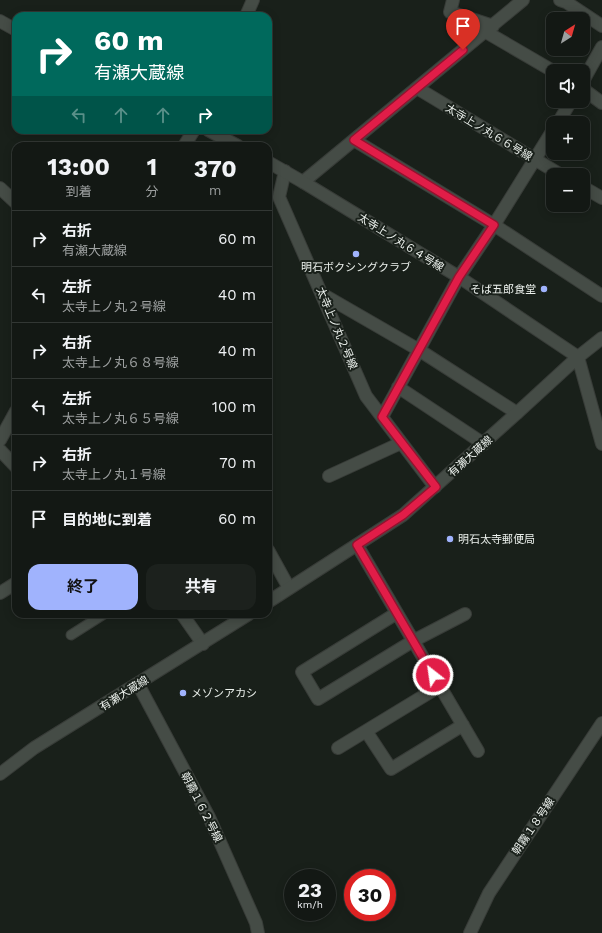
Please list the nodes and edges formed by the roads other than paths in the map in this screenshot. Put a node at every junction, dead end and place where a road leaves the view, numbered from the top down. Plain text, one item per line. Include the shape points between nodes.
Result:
1 (253, 0) edge
2 (453, 0) edge
3 (524, 0) edge
4 (560, 0) edge
5 (248, 12) edge
6 (0, 21) edge
7 (602, 26) edge
8 (12, 28) edge
9 (489, 29) junction
10 (602, 47) edge
11 (546, 66) edge
12 (590, 68) edge
13 (417, 88) junction
14 (590, 94) edge
15 (602, 103) edge
16 (216, 134) edge
17 (354, 140) junction
18 (230, 142) edge
19 (546, 142) edge
20 (535, 160) junction
21 (272, 164) edge
22 (549, 168) edge
23 (285, 171) junction
24 (304, 182) junction
25 (0, 188) edge
26 (590, 191) edge
27 (602, 198) edge
28 (12, 199) edge
29 (494, 225) junction
30 (459, 277) junction
31 (322, 294) junction
32 (602, 296) edge
33 (602, 338) edge
34 (419, 350) junction
35 (578, 357) junction
36 (398, 387) junction
37 (518, 414) junction
38 (12, 415) edge
39 (382, 417) junction
40 (3, 425) edge
41 (0, 440) edge
42 (402, 443) junction
43 (484, 444) junction
44 (602, 444) edge
45 (0, 450) edge
46 (12, 463) edge
47 (329, 476) dead end
48 (436, 487) junction
49 (357, 545) junction
50 (272, 557) edge
51 (12, 586) edge
52 (289, 588) junction
53 (0, 593) edge
54 (272, 599) edge
55 (397, 613) junction
56 (465, 614) dead end
57 (98, 618) edge
58 (185, 618) edge
59 (243, 618) edge
60 (70, 635) dead end
61 (413, 641) junction
62 (203, 644) junction
63 (138, 684) junction
64 (440, 686) junction
65 (602, 723) edge
66 (463, 725) junction
67 (366, 731) junction
68 (338, 748) dead end
69 (478, 751) dead end
70 (0, 774) edge
71 (258, 933) edge
72 (470, 933) edge

1 - 5 street
2 - 9 street via 450,12
3 - 9 street
4 - 7 street
6 - 8 street
9 - 11 street
9 - 13 street
10 - 12 street
13 - 17 street
13 - 20 street, 太寺上ノ丸６６号線
14 - 15 street
16 - 18 street
17 - 24 street
17 - 29 street
19 - 20 street
20 - 22 street, 太寺上ノ丸６６号線
20 - 29 street
21 - 23 street
23 - 24 street, 太寺上ノ丸６４号線
23 - 31 street, 太寺上ノ丸２号線 via 279,198
24 - 30 street, 太寺上ノ丸６４号線
25 - 28 street
26 - 27 street
29 - 30 street
29 - 32 street
30 - 34 street
30 - 35 street, 太寺上ノ丸６４号線
31 - 34 street
31 - 39 street, 太寺上ノ丸２号線 via 366,396
33 - 35 street, 有瀬大蔵線
34 - 36 street
34 - 37 street
35 - 37 street, 有瀬大蔵線
35 - 44 street
36 - 39 street
36 - 43 street
37 - 43 street, 有瀬大蔵線
38 - 40 street
39 - 42 street, 太寺上ノ丸２号線
40 - 41 street
42 - 47 street
42 - 48 street, 太寺上ノ丸２号線
43 - 48 street, 有瀬大蔵線
45 - 46 street
48 - 49 street, 有瀬大蔵線 via 403,515
49 - 52 street, 有瀬大蔵線
49 - 55 street
50 - 52 street
51 - 53 street
52 - 54 street, 有瀬大蔵線
55 - 61 street
55 - 61 street via 302,672 318,699
56 - 61 street
57 - 60 lane
58 - 62 street
59 - 62 street, 有瀬大蔵線
61 - 64 street
62 - 63 street, 有瀬大蔵線
63 - 70 street, 有瀬大蔵線 via 34,748
63 - 71 street, 朝霧１６２号線 via 209,817 256,923
64 - 66 street
64 - 67 street
65 - 72 street, 朝霧１８号線 via 489,893
66 - 67 street via 391,769
66 - 69 street
67 - 68 street

